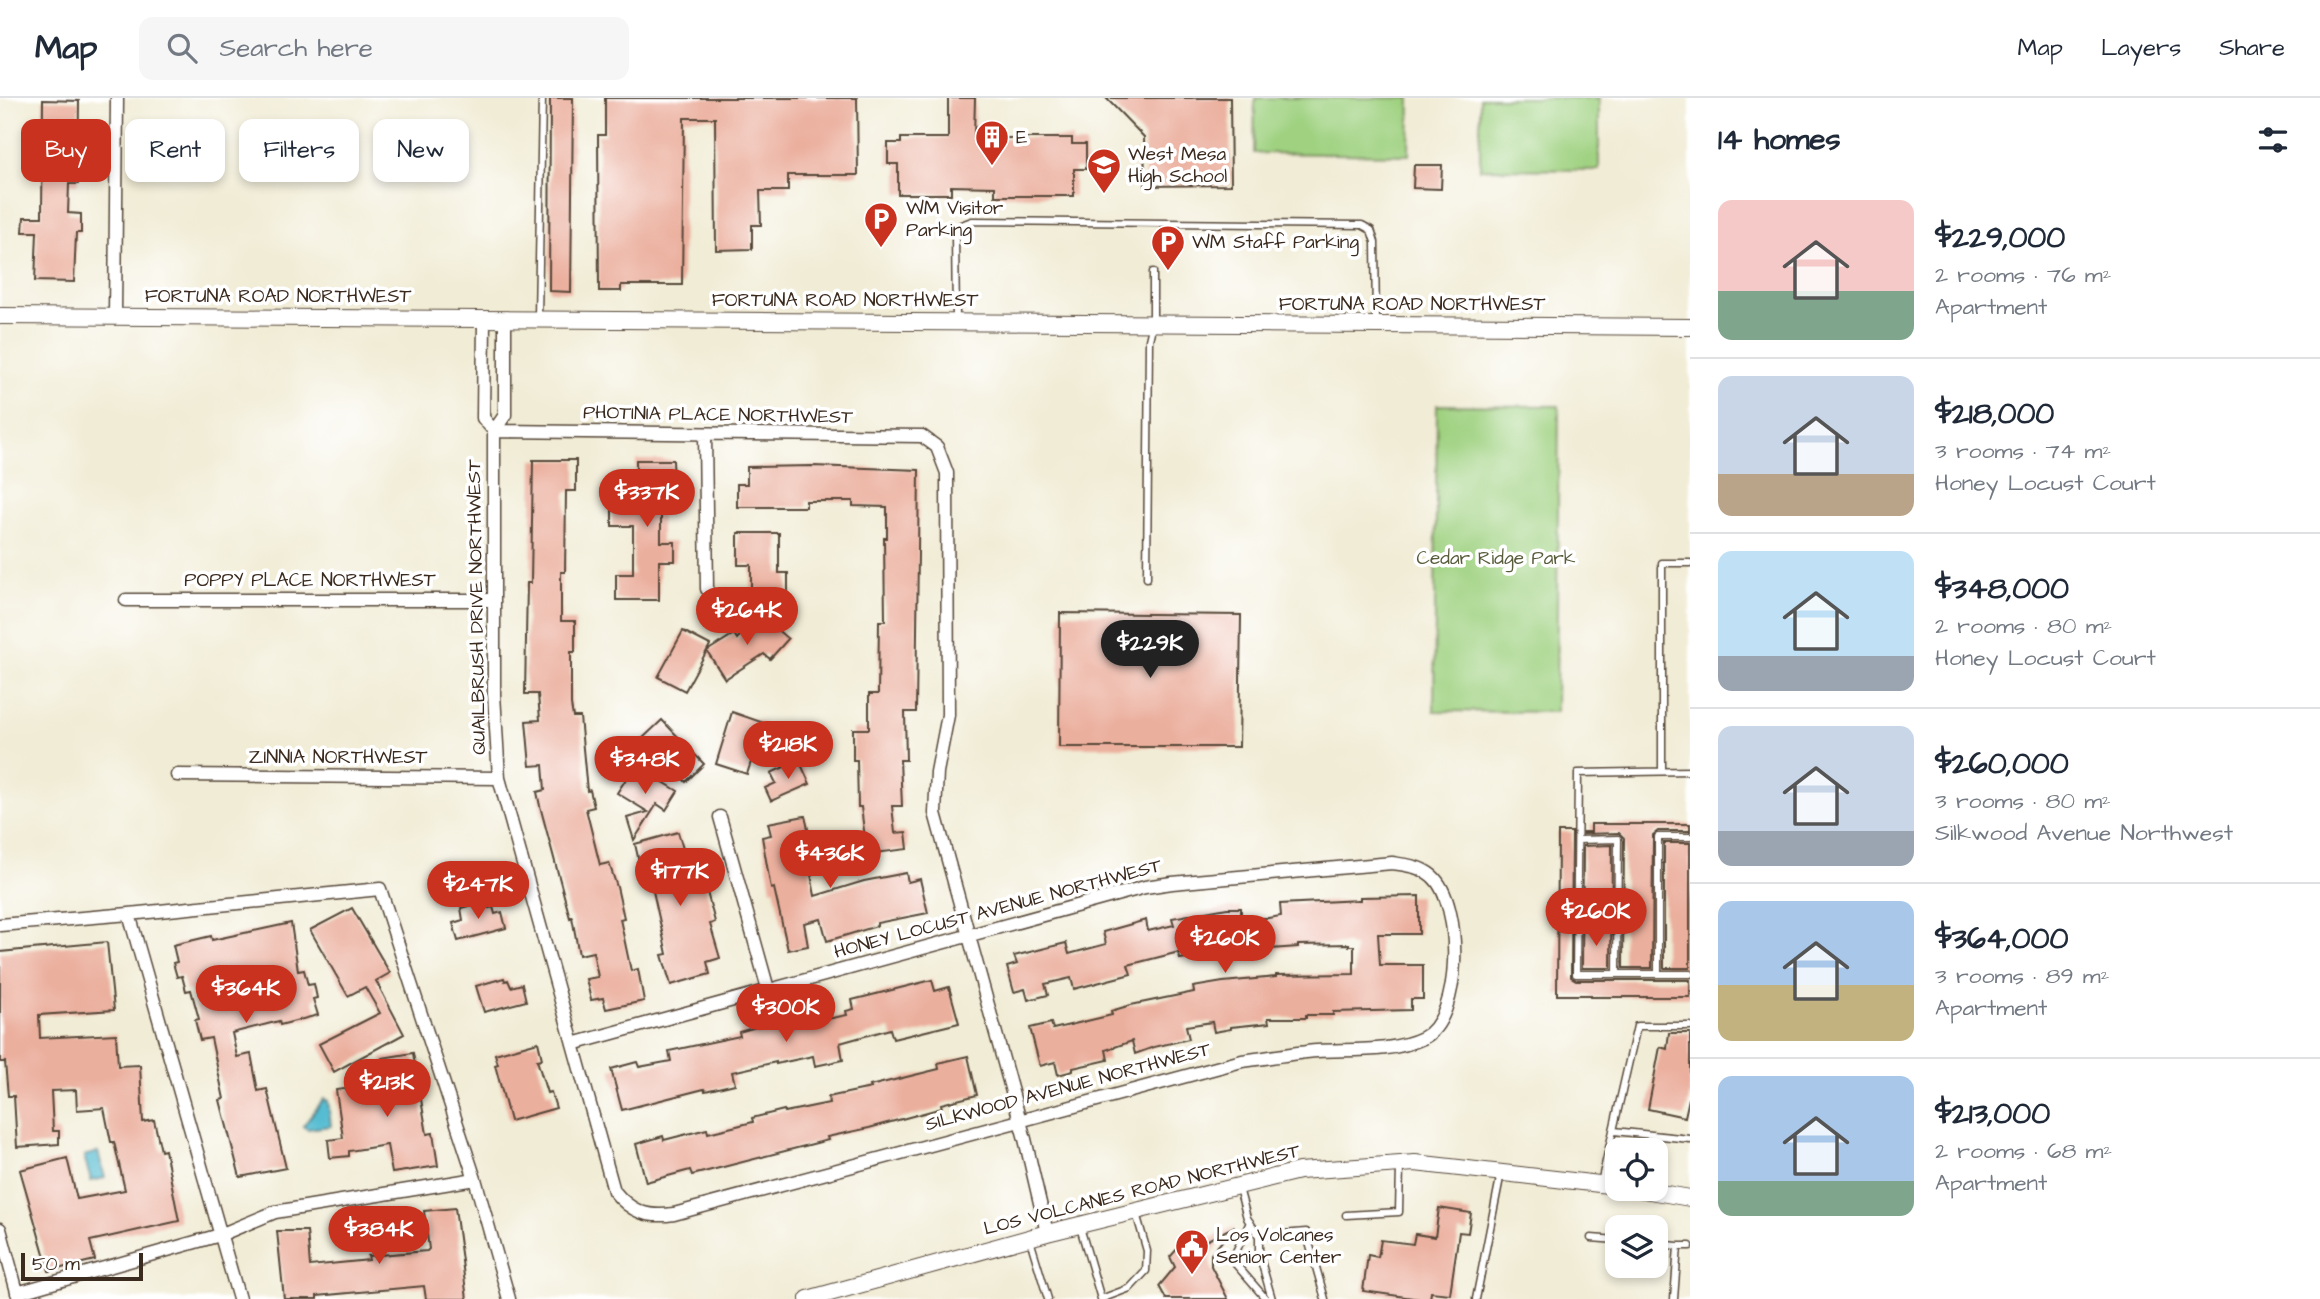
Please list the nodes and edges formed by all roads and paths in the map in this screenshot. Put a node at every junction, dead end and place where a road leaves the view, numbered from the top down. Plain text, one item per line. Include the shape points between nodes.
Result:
1 (117, 98) edge
2 (542, 98) edge
3 (1153, 272) dead end
4 (0, 316) edge
5 (115, 316) junction
6 (484, 319) junction
7 (505, 319) junction
8 (538, 319) junction
9 (956, 322) junction
10 (1153, 323) junction
11 (1377, 324) junction
12 (1690, 327) edge
13 (494, 431) junction
14 (705, 435) junction
15 (1690, 563) edge
16 (1147, 578) dead end
17 (707, 589) dead end
18 (126, 600) dead end
19 (494, 600) junction
20 (1662, 771) junction
21 (1690, 771) edge
22 (177, 775) dead end
23 (499, 778) junction
24 (720, 817) dead end
25 (1690, 837) edge
26 (1577, 840) junction
27 (129, 914) junction
28 (0, 925) edge
29 (968, 936) junction
30 (1453, 961) joint
31 (1617, 974) junction
32 (1658, 974) junction
33 (1690, 974) edge
34 (768, 989) junction
35 (1690, 1026) edge
36 (573, 1044) junction
37 (1020, 1120) junction
38 (1614, 1131) junction
39 (1613, 1138) edge
40 (1690, 1139) edge
41 (1400, 1164) junction
42 (1502, 1171) junction
43 (475, 1179) junction
44 (1605, 1184) edge
45 (1239, 1185) junction
46 (1668, 1194) edge
47 (1690, 1198) edge
48 (1136, 1211) junction
49 (643, 1213) joint
50 (1346, 1215) dead end
51 (1250, 1222) junction
52 (1080, 1225) junction
53 (0, 1229) edge
54 (1047, 1233) junction
55 (220, 1235) junction
56 (1259, 1236) junction
57 (1030, 1238) junction
58 (1591, 1238) dead end
59 (1605, 1239) edge
60 (1668, 1245) edge
61 (1678, 1246) junction
62 (1690, 1246) edge
63 (18, 1296) edge
64 (239, 1299) edge
65 (509, 1299) edge
66 (808, 1299) edge
67 (1048, 1299) edge
68 (1101, 1299) edge
69 (1266, 1299) edge
70 (1272, 1299) edge
71 (1325, 1299) edge
72 (1476, 1299) edge
73 (1674, 1299) edge

1 - 5 street
2 - 8 lane
3 - 10 lane
4 - 5 street, FORTUNA ROAD NORTHWEST
5 - 6 street, FORTUNA ROAD NORTHWEST
6 - 7 street, FORTUNA ROAD NORTHWEST
6 - 13 street, QUAILBRUSH DRIVE NORTHWEST via 483,418
7 - 8 street, FORTUNA ROAD NORTHWEST
7 - 13 street, QUAILBRUSH DRIVE NORTHWEST via 505,415
8 - 9 street, FORTUNA ROAD NORTHWEST
9 - 10 street, FORTUNA ROAD NORTHWEST
9 - 11 lane via 955,234 961,225 984,221 1362,225 1371,230 1375,242
10 - 11 street, FORTUNA ROAD NORTHWEST
10 - 16 lane via 1149,340
11 - 12 street, FORTUNA ROAD NORTHWEST
13 - 14 street, PHOTINIA PLACE NORTHWEST
13 - 19 street, QUAILBRUSH DRIVE NORTHWEST
14 - 17 street
14 - 29 street, PHOTINIA PLACE NORTHWEST via 922,436 937,447 947,473 948,715 935,813
15 - 20 lane via 1662,563
18 - 19 street, POPPY PLACE NORTHWEST
19 - 23 street, QUAILBRUSH DRIVE NORTHWEST
20 - 21 lane
20 - 26 lane via 1578,773
22 - 23 street, ZINNIA NORTHWEST
23 - 36 street, QUAILBRUSH DRIVE NORTHWEST
24 - 34 street
25 - 32 lane via 1658,837
26 - 31 lane via 1576,974
26 - 31 lane via 1618,839
27 - 28 street
27 - 43 street via 380,889
27 - 55 street
29 - 30 street, HONEY LOCUST AVENUE NORTHWEST via 1145,887 1392,863 1417,867 1433,877 1446,897
29 - 34 street, HONEY LOCUST AVENUE NORTHWEST
29 - 37 street
30 - 37 street, SILKWOOD AVENUE NORTHWEST via 1451,994 1443,1019 1426,1037 1404,1046 1242,1061
31 - 32 lane
32 - 33 lane
34 - 36 street, HONEY LOCUST AVENUE NORTHWEST
35 - 38 lane via 1637,1026
36 - 49 street, QUAILBRUSH DRIVE NORTHWEST via 614,1191 625,1204
37 - 49 street, SILKWOOD AVENUE NORTHWEST via 674,1214
37 - 54 street
38 - 39 lane
38 - 40 lane
41 - 42 street, LOS VOLCANES ROAD NORTHWEST
41 - 45 street, LOS VOLCANES ROAD NORTHWEST via 1299,1171
41 - 50 lane via 1399,1212
42 - 44 street, LOS VOLCANES ROAD NORTHWEST
42 - 72 lane
43 - 55 street via 275,1212
43 - 65 street
45 - 48 street, LOS VOLCANES ROAD NORTHWEST
45 - 51 lane
46 - 47 street
48 - 52 street, LOS VOLCANES ROAD NORTHWEST
48 - 68 lane via 1147,1251 1146,1271 1130,1288
51 - 56 lane
51 - 69 lane via 1232,1260
52 - 54 street, LOS VOLCANES ROAD NORTHWEST
52 - 68 lane
53 - 63 street
54 - 57 street, LOS VOLCANES ROAD NORTHWEST
55 - 63 street
55 - 64 street
56 - 70 lane via 1259,1254
56 - 71 lane via 1306,1232
57 - 66 street, LOS VOLCANES ROAD NORTHWEST
57 - 67 lane
58 - 59 lane
60 - 61 lane
61 - 62 lane
61 - 73 lane

